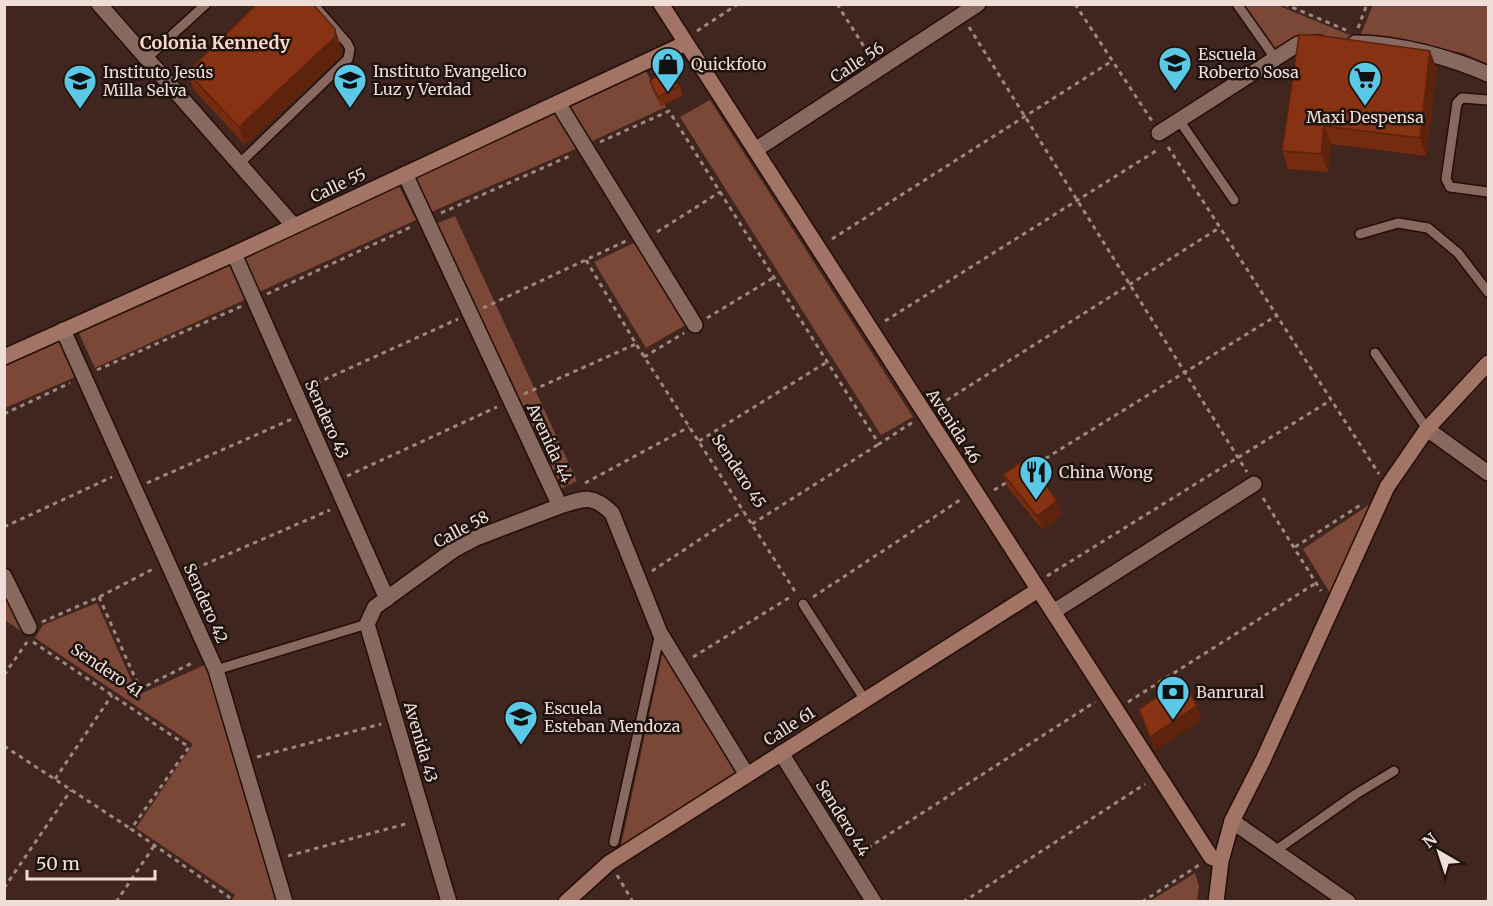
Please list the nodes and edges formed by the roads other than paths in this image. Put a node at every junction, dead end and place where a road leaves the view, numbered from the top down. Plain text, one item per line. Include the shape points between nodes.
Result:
1 (99, 4) edge
2 (206, 4) edge
3 (314, 4) edge
4 (661, 4) edge
5 (978, 4) edge
6 (1237, 4) edge
7 (684, 41) junction
8 (147, 58) junction
9 (1275, 58) junction
10 (1488, 74) edge
11 (1488, 100) edge
12 (558, 103) junction
13 (1179, 120) junction
14 (1163, 139) road end
15 (754, 150) junction
16 (239, 164) junction
17 (405, 174) junction
18 (1488, 192) edge
19 (1234, 200) dead end
20 (293, 225) junction
21 (1360, 234) dead end
22 (234, 254) junction
23 (1488, 292) edge
24 (695, 326) dead end
25 (63, 330) junction
26 (1375, 353) dead end
27 (4, 357) edge
28 (1488, 363) edge
29 (1427, 429) junction
30 (1488, 473) edge
31 (1254, 484) road end
32 (558, 502) junction
33 (4, 576) edge
34 (1036, 587) junction
35 (387, 599) junction
36 (803, 604) road end
37 (1053, 612) junction
38 (367, 624) junction
39 (29, 633) road end
40 (660, 633) junction
41 (216, 670) junction
42 (864, 700) junction
43 (781, 753) junction
44 (1394, 771) dead end
45 (747, 775) junction
46 (1232, 821) junction
47 (614, 842) dead end
48 (1275, 851) junction
49 (1216, 859) junction
50 (285, 902) edge
51 (449, 902) edge
52 (566, 902) edge
53 (874, 902) edge
54 (1216, 902) edge
55 (1348, 902) edge

1 - 8 street
2 - 8 lane
3 - 16 lane via 347,43 348,58
4 - 7 street, Avenida 46
5 - 15 street, Calle 56
6 - 9 lane
7 - 12 street, Calle 55
7 - 15 street, Avenida 46
8 - 16 street
9 - 10 street via 1298,44 1376,43 1459,62
9 - 13 street
11 - 18 lane via 1462,98 1457,103 1446,179 1450,187
12 - 17 street, Calle 55
12 - 24 street
13 - 14 street
13 - 19 lane
15 - 34 street, Avenida 46
16 - 20 street
17 - 20 street, Calle 55
17 - 32 street, Avenida 44
20 - 22 street, Calle 55
21 - 23 lane via 1398,223 1428,228 1458,253
22 - 25 street, Calle 55
22 - 35 street, Sendero 43
25 - 27 street, Calle 55
25 - 41 street, Sendero 42
26 - 29 lane
28 - 29 street
29 - 30 street
29 - 46 street via 1387,487
31 - 37 street
32 - 35 street, Calle 58 via 465,544
32 - 40 street, Avenida 44 via 583,498 600,502 612,513
33 - 39 street
34 - 37 street, Avenida 46
34 - 42 street, Calle 61
35 - 38 street via 375,607
36 - 42 lane
37 - 49 street, Avenida 46
38 - 41 lane
38 - 51 street, Avenida 43
40 - 45 street, Avenida 44
40 - 47 lane
41 - 50 street, Sendero 42
42 - 43 street, Calle 61
43 - 45 street, Calle 61
43 - 53 street, Sendero 44
44 - 48 lane
45 - 52 street, Calle 61 via 609,863
46 - 48 street
46 - 49 street
48 - 55 street
49 - 54 street

